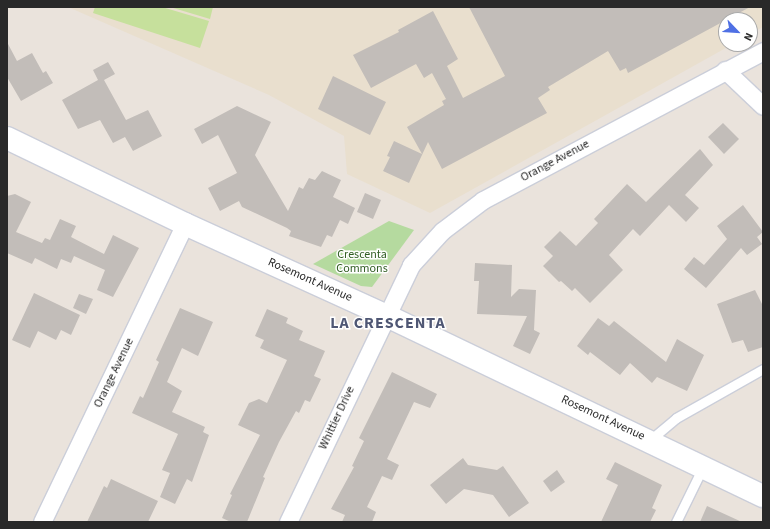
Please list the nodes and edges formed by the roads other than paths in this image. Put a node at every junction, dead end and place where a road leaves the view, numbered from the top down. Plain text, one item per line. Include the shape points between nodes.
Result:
1 (763, 51) edge
2 (725, 70) junction
3 (763, 106) edge
4 (7, 138) edge
5 (185, 224) junction
6 (385, 314) junction
7 (763, 369) edge
8 (650, 440) junction
9 (703, 467) junction
10 (763, 496) edge
11 (42, 522) edge
12 (288, 522) edge
13 (676, 522) edge

1 - 2 street, Orange Avenue
2 - 3 street
2 - 6 street, Orange Avenue via 483,200 442,231 411,265
4 - 5 street, Rosemont Avenue
5 - 6 street, Rosemont Avenue
5 - 11 street, Orange Avenue
6 - 8 street, Rosemont Avenue
6 - 12 street, Whittier Drive
7 - 8 lane via 676,418
8 - 9 street, Rosemont Avenue
9 - 10 street, Rosemont Avenue
9 - 13 lane

